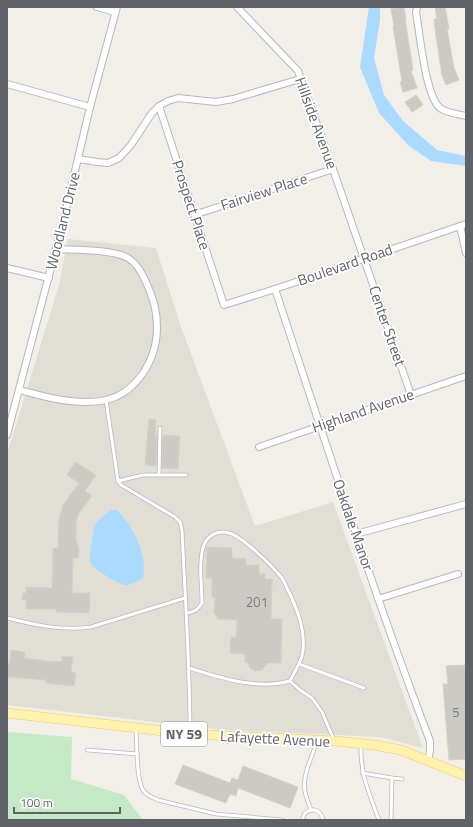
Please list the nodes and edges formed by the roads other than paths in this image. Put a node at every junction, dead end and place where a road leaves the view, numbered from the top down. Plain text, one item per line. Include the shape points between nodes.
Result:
1 (97, 7) edge
2 (236, 7) edge
3 (417, 7) edge
4 (116, 10) edge
5 (300, 79) junction
6 (7, 84) edge
7 (159, 106) junction
8 (90, 107) junction
9 (466, 116) edge
10 (78, 159) junction
11 (333, 169) junction
12 (194, 215) junction
13 (463, 225) edge
14 (56, 249) junction
15 (466, 253) edge
16 (364, 258) junction
17 (7, 268) edge
18 (49, 278) junction
19 (274, 289) junction
20 (224, 305) joint
21 (466, 376) edge
22 (20, 390) junction
23 (411, 395) junction
24 (106, 400) junction
25 (320, 426) junction
26 (160, 428) dead end
27 (7, 435) edge
28 (260, 447) dead end
29 (159, 475) junction
30 (186, 475) dead end
31 (118, 480) junction
32 (466, 504) edge
33 (356, 534) junction
34 (458, 574) dead end
35 (185, 598) junction
36 (378, 600) junction
37 (187, 613) junction
38 (7, 618) edge
39 (299, 664) junction
40 (189, 668) junction
41 (290, 681) junction
42 (364, 688) dead end
43 (7, 713) edge
44 (136, 728) junction
45 (190, 734) junction
46 (318, 740) junction
47 (335, 741) junction
48 (361, 744) junction
49 (87, 750) dead end
50 (138, 754) junction
51 (428, 761) junction
52 (362, 773) junction
53 (466, 776) edge
54 (392, 778) junction
55 (402, 780) dead end
56 (311, 810) junction
57 (283, 820) edge
58 (302, 820) edge
59 (323, 820) edge
60 (379, 820) edge
61 (391, 820) edge

1 - 4 street
2 - 5 street, Hillside Avenue via 298,71
3 - 9 street via 429,89 434,102 441,109
4 - 8 street, Woodland Drive
5 - 7 street via 216,102 178,98
5 - 11 street, Hillside Avenue
6 - 8 street
7 - 10 street via 119,158 108,162
7 - 12 street, Prospect Place
8 - 10 street, Woodland Drive
10 - 14 street, Woodland Drive
11 - 12 street, Fairview Place
11 - 16 street, Hillside Avenue
12 - 20 street, Prospect Place
13 - 15 street
13 - 16 street, Boulevard Road
14 - 18 street, Woodland Drive
14 - 24 street via 110,252 128,258 139,268 150,291 156,311 155,350 148,366 135,384 123,394
16 - 19 street, Boulevard Road
16 - 23 street, Center Street
17 - 18 street
18 - 22 street, Woodland Drive
19 - 20 street, Boulevard Road
19 - 25 street, Oakdale Manor
21 - 23 street, Highland Avenue
22 - 24 street via 64,401
22 - 27 street, Woodland Drive
23 - 25 street, Highland Avenue
24 - 31 lane
25 - 28 street, Highland Avenue
25 - 33 street, Oakdale Manor
26 - 29 lane
29 - 30 lane
29 - 31 lane
31 - 35 lane via 121,485 180,522
32 - 33 street
33 - 36 street, Oakdale Manor
34 - 36 street
35 - 37 lane
35 - 38 lane via 77,629 40,626
36 - 51 street, Oakdale Manor via 430,741
37 - 39 lane via 199,608 202,603 201,562 204,545 217,532 228,533 243,541 282,579 299,614 303,638
37 - 40 lane
39 - 41 lane
39 - 42 lane
40 - 41 lane via 248,683
40 - 45 lane
41 - 47 lane via 312,698 322,712
43 - 44 main road, Lafayette Avenue / NY 59
44 - 45 main road, Lafayette Avenue / NY 59
44 - 50 lane
45 - 46 main road, Lafayette Avenue / NY 59
46 - 47 main road, Lafayette Avenue / NY 59
46 - 56 lane via 304,782
47 - 48 main road, Lafayette Avenue / NY 59
48 - 51 main road, Lafayette Avenue / NY 59 via 401,750
48 - 52 lane
49 - 50 lane
50 - 57 lane via 140,781 143,790 150,797 216,814
51 - 53 main road, Lafayette Avenue / NY 59
52 - 54 lane
52 - 60 lane
54 - 55 lane
54 - 61 lane
56 - 58 lane via 305,813
56 - 59 lane via 321,813

